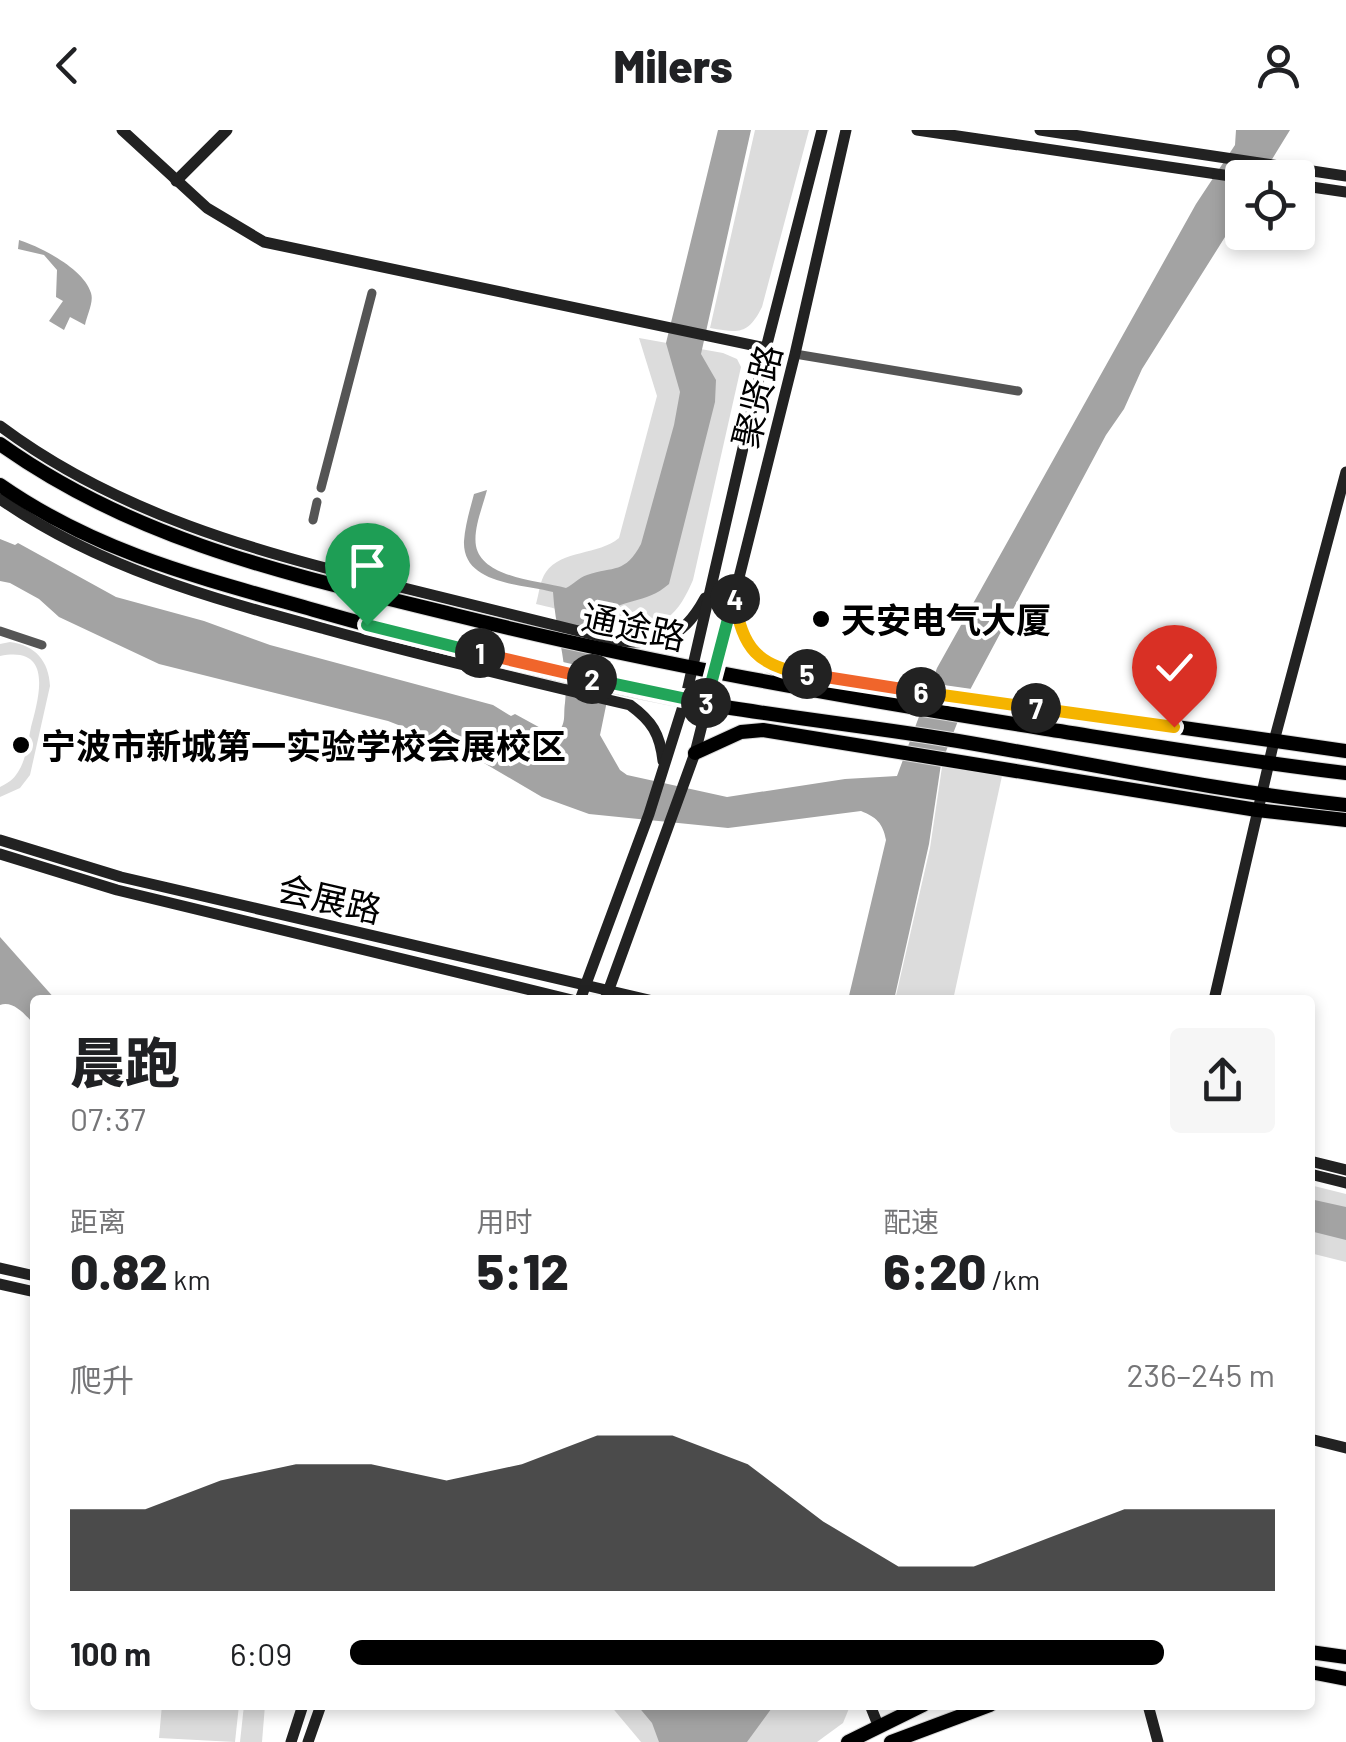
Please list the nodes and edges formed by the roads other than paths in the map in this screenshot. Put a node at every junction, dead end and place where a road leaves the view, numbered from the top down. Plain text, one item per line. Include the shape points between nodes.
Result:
1 (122, 130) edge
2 (226, 130) edge
3 (822, 130) edge
4 (846, 130) edge
5 (917, 130) edge
6 (1040, 130) edge
7 (1225, 175) edge
8 (1346, 176) edge
9 (176, 181) junction
10 (1315, 187) edge
11 (1346, 192) edge
12 (372, 293) dead end
13 (766, 348) junction
14 (795, 354) junction
15 (1018, 391) dead end
16 (0, 426) edge
17 (0, 444) edge
18 (1346, 472) edge
19 (0, 485) edge
20 (321, 488) dead end
21 (0, 499) edge
22 (317, 502) dead end
23 (313, 520) dead end
24 (712, 585) junction
25 (734, 596) junction
26 (0, 631) edge
27 (551, 632) junction
28 (42, 645) dead end
29 (610, 646) junction
30 (693, 668) junction
31 (715, 673) junction
32 (685, 700) junction
33 (708, 704) junction
34 (1274, 741) junction
35 (1346, 751) edge
36 (695, 753) junction
37 (1268, 764) junction
38 (662, 772) junction
39 (1346, 772) edge
40 (1259, 803) junction
41 (1346, 805) edge
42 (1346, 820) edge
43 (0, 840) edge
44 (0, 854) edge
45 (584, 986) junction
46 (551, 995) edge
47 (581, 995) edge
48 (606, 995) edge
49 (1215, 995) edge
50 (1315, 1162) edge
51 (1346, 1170) edge
52 (1315, 1175) edge
53 (1346, 1183) edge
54 (0, 1268) edge
55 (30, 1275) edge
56 (0, 1284) edge
57 (30, 1291) edge
58 (1315, 1440) edge
59 (1346, 1448) edge
60 (1315, 1653) edge
61 (1346, 1657) edge
62 (1315, 1673) edge
63 (1346, 1679) edge
64 (302, 1710) edge
65 (319, 1710) edge
66 (872, 1710) edge
67 (911, 1710) edge
68 (977, 1710) edge
69 (1149, 1710) edge
70 (878, 1725) junction
71 (292, 1742) edge
72 (308, 1742) edge
73 (848, 1742) edge
74 (891, 1742) edge
75 (1158, 1742) edge

1 - 9 street
2 - 9 street
3 - 13 street, 聚贤路
4 - 14 street, 聚贤路
5 - 7 street
6 - 8 street
9 - 13 street via 264,242
10 - 11 street
12 - 20 street
13 - 24 street, 聚贤路
14 - 15 street
14 - 25 street, 聚贤路
16 - 27 street via 115,496 242,546
17 - 27 main road, 通途路 via 77,494 198,547 297,576
18 - 34 street
19 - 32 main road, 通途路 via 105,545 160,567 367,625
21 - 38 street via 91,552 168,584 630,705 659,734
22 - 23 street
24 - 29 street via 690,620 658,643
24 - 30 street, 聚贤路
25 - 31 street, 聚贤路
25 - 34 main road via 741,631 778,670
26 - 28 street
27 - 29 main road, 通途路
29 - 30 main road, 通途路
30 - 31 main road, 通途路
30 - 32 street, 聚贤路
31 - 33 street, 聚贤路
31 - 37 main road, 通途路
32 - 33 main road, 通途路
32 - 38 street, 聚贤路
33 - 36 street, 聚贤路
33 - 40 main road, 通途路 via 959,742
34 - 35 main road
34 - 37 street
36 - 40 main road via 763,730
36 - 48 street, 聚贤路
37 - 39 main road, 通途路
37 - 40 street
38 - 45 street, 聚贤路
40 - 41 main road, 通途路
40 - 42 main road
40 - 49 street
43 - 45 street, 会展路 via 122,876
44 - 46 street, 会展路 via 116,890
45 - 47 street, 聚贤路
45 - 48 street, 会展路
50 - 51 street
52 - 53 street
54 - 55 street
56 - 57 street
58 - 59 street
60 - 61 main road
62 - 63 main road
64 - 71 street
65 - 72 street
66 - 70 street
67 - 70 main road
68 - 74 main road
69 - 75 street
70 - 73 main road

